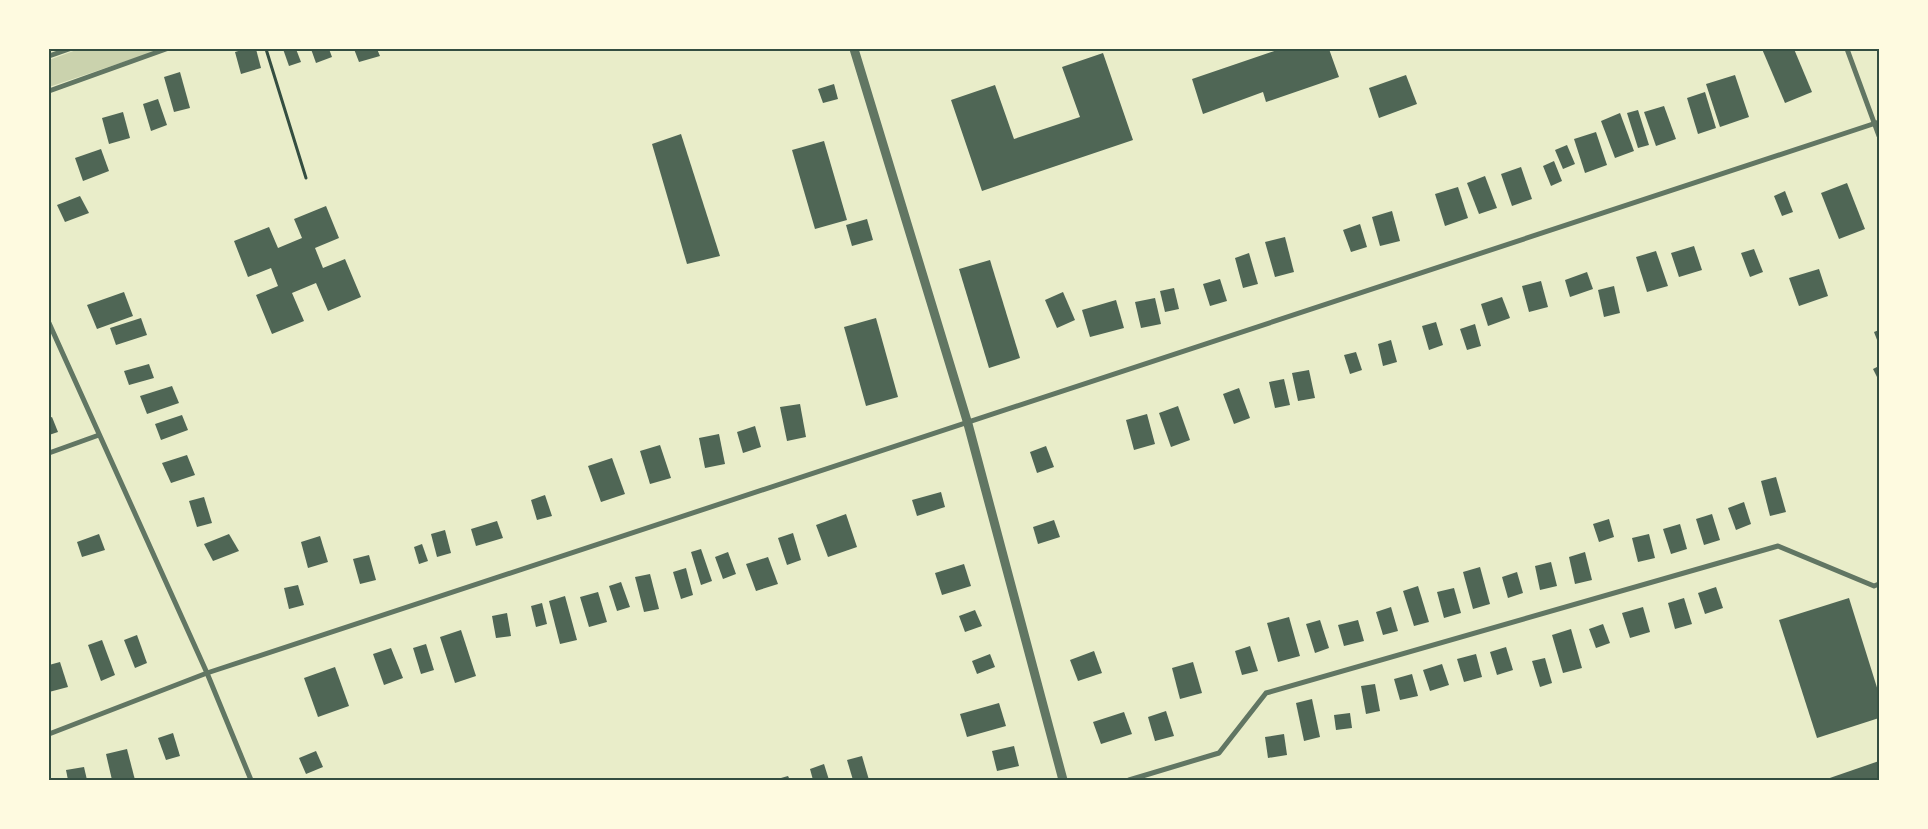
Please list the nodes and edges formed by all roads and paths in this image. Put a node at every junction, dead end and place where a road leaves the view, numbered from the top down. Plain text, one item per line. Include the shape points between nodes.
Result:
1 (69, 49) edge
2 (166, 49) edge
3 (266, 49) edge
4 (854, 49) edge
5 (1846, 49) edge
6 (49, 56) edge
7 (49, 91) edge
8 (1877, 123) edge
9 (1879, 136) edge
10 (306, 178) dead end
11 (49, 323) edge
12 (968, 424) junction
13 (99, 435) junction
14 (49, 453) edge
15 (1879, 584) edge
16 (206, 673) junction
17 (49, 734) edge
18 (251, 780) edge
19 (1063, 780) edge
20 (1129, 780) edge

1 - 6 street
2 - 7 street
3 - 10 path
4 - 12 street
5 - 8 street
8 - 9 street
8 - 12 street
11 - 13 street
12 - 16 street
12 - 19 street
13 - 14 street
13 - 16 street
15 - 20 street via 1874,586 1778,546 1266,693 1219,753
16 - 17 street
16 - 18 street

